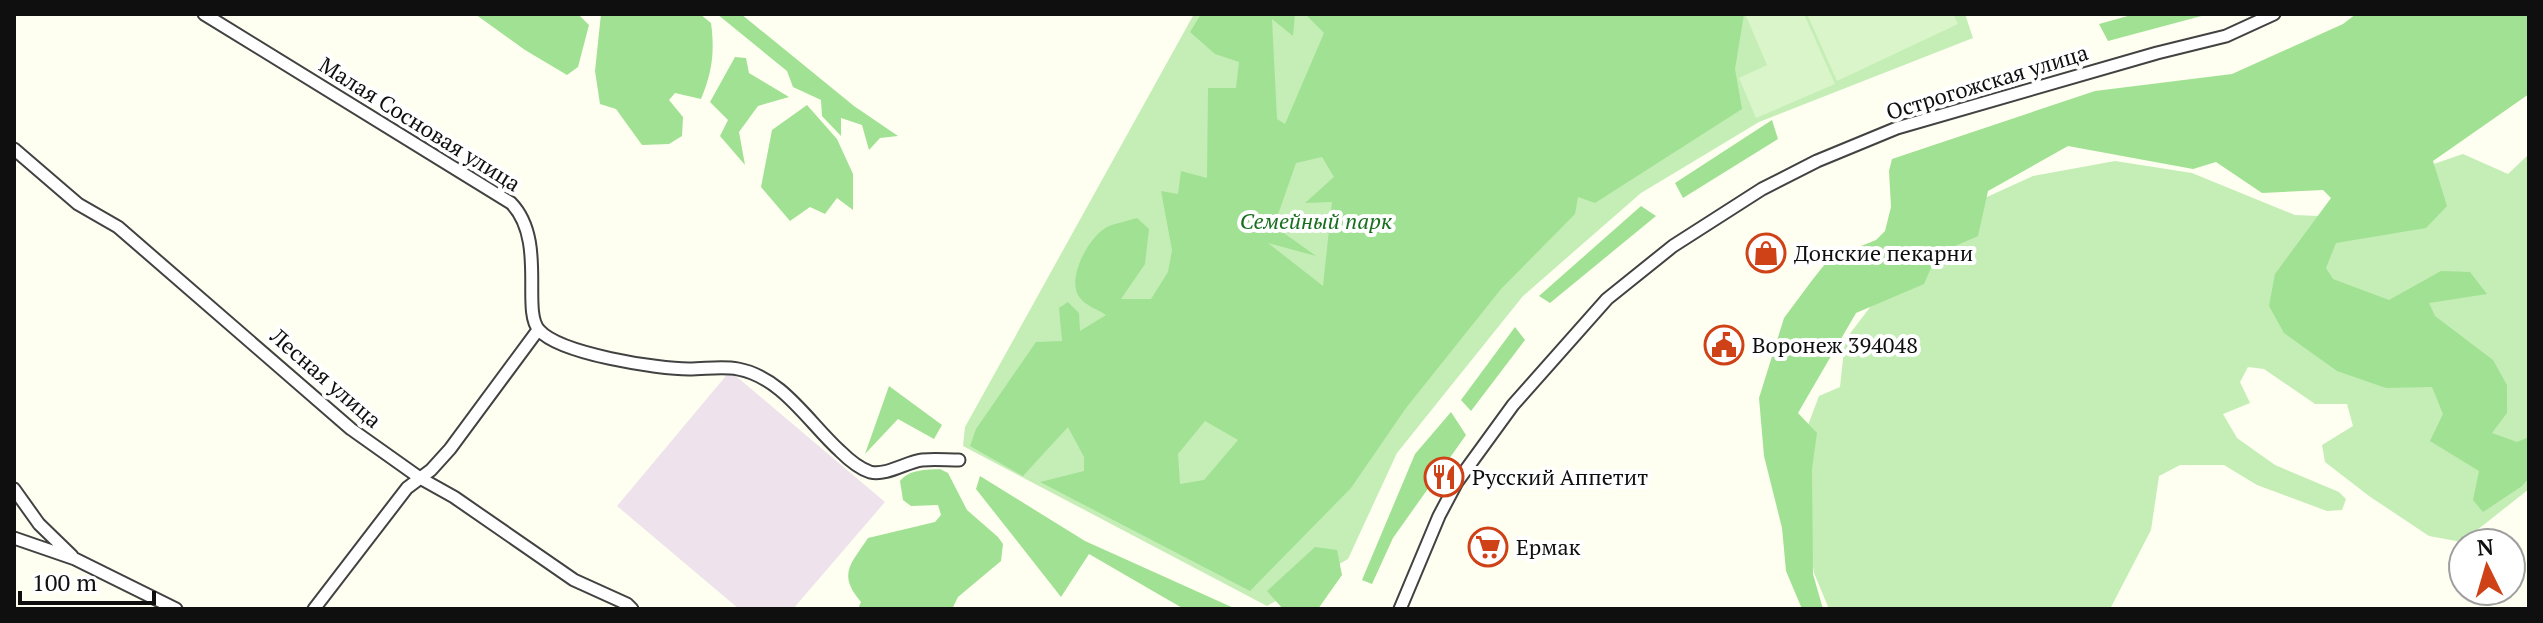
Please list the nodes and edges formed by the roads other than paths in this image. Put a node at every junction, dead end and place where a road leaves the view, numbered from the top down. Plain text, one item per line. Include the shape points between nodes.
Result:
1 (204, 14) edge
2 (2274, 14) edge
3 (14, 149) edge
4 (538, 330) junction
5 (959, 460) dead end
6 (420, 478) junction
7 (14, 489) edge
8 (14, 538) edge
9 (75, 559) junction
10 (176, 609) edge
11 (314, 609) edge
12 (632, 609) edge
13 (1400, 609) edge

1 - 4 street, Малая Сосновая улица via 511,203 527,226
2 - 13 street, Острогожская улица via 2226,36 1897,128 1817,161 1722,213 1641,269 1539,373 1457,482
3 - 6 street, Лесная улица via 78,204 118,227 351,429
4 - 5 street via 567,346 629,362 740,369 768,381 856,466 872,473 920,460
4 - 6 street via 450,449
6 - 11 street
6 - 12 street, Лесная улица via 574,580
7 - 9 street via 39,524
8 - 9 street
9 - 10 street

